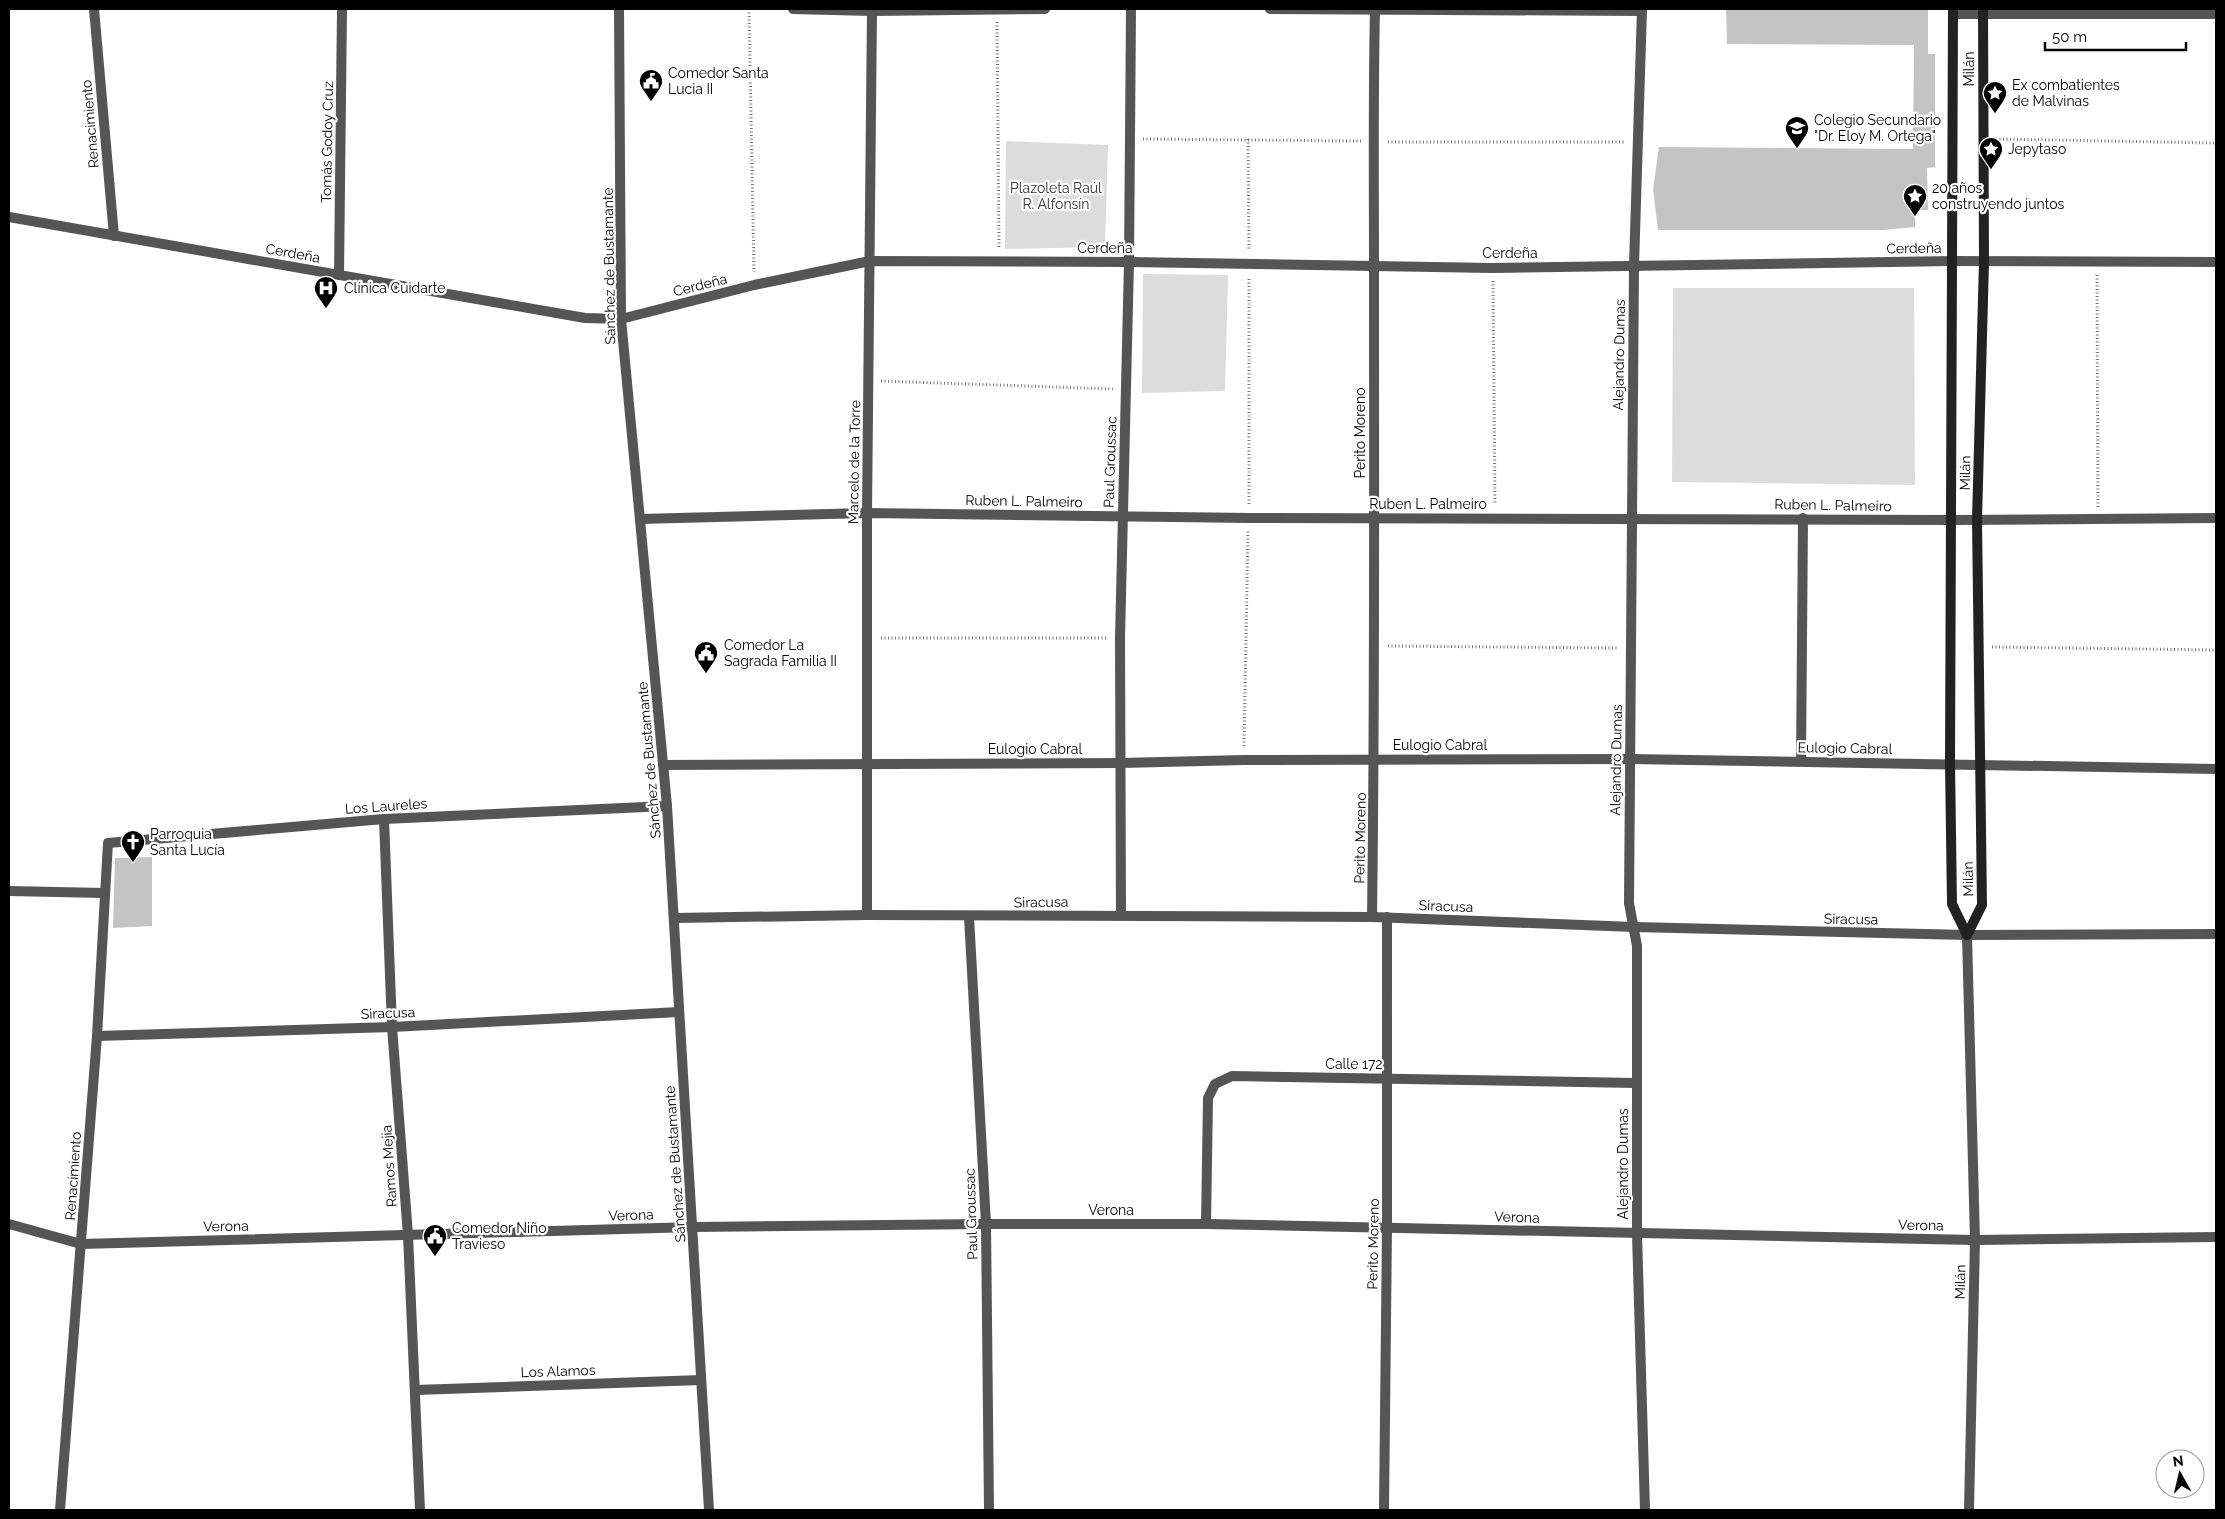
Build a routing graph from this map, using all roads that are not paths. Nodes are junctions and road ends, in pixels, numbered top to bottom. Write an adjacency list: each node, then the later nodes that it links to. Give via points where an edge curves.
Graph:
1 (94, 9): 16 (street, Renacimiento)
2 (342, 9): 24 (street, Tomás Godoy Cruz)
3 (619, 9): 25 (street, Sánchez de Bustamante)
4 (793, 9): 10 (street)
5 (997, 9): 6 (street); 10 (street)
6 (1045, 9)
7 (1131, 9): 19 (street, Paul Groussac)
8 (1270, 9): 9 (street)
9 (1375, 9): 11 (street); 22 (street, Perito Moreno)
10 (872, 10): 17 (street, Marcelo de la Torre)
11 (1642, 10): 23 (street, Alejandro Dumas)
12 (1953, 11): 13 (street); 18 (main road, Milán)
13 (1983, 11): 14 (street); 20 (main road, Milán)
14 (2216, 14)
15 (9, 217): 16 (street, Cerdeña)
16 (114, 236): 24 (street, Cerdeña)
17 (870, 261): 19 (street, Cerdeña); 25 (street, Cerdeña, via 754,285); 26 (street, Marcelo de la Torre)
18 (1953, 261): 20 (street, Cerdeña); 23 (street, Cerdeña); 33 (main road, Milán)
19 (1129, 262): 22 (street, Cerdeña); 27 (street, Paul Groussac)
20 (1984, 262): 21 (street, Cerdeña); 34 (main road, Milán)
21 (2216, 262)
22 (1374, 266): 23 (street, Cerdeña); 32 (street, Perito Moreno)
23 (1634, 266): 28 (street, Alejandro Dumas)
24 (340, 275): 25 (street, Cerdeña, via 586,318)
25 (621, 319): 31 (street, Sánchez de Bustamante)
26 (867, 513): 27 (street, Ruben L. Palmeiro); 31 (street, Ruben L. Palmeiro); 38 (street, Marcelo de la Torre)
27 (1122, 516): 32 (street, Ruben L. Palmeiro); 39 (street, Paul Groussac)
28 (1631, 518): 29 (street, Ruben L. Palmeiro); 32 (street, Ruben L. Palmeiro); 36 (street, Alejandro Dumas)
29 (1803, 518): 33 (street, Ruben L. Palmeiro); 37 (street)
30 (2216, 518): 34 (street, Ruben L. Palmeiro)
31 (640, 519): 42 (street, Sánchez de Bustamante)
32 (1373, 519): 35 (street, Perito Moreno)
33 (1952, 520): 34 (street, Ruben L. Palmeiro); 40 (main road, Milán)
34 (1977, 520): 41 (main road, Milán)
35 (1374, 759): 36 (street, Eulogio Cabral); 39 (street, Eulogio Cabral); 52 (street, Perito Moreno)
36 (1630, 759): 37 (street, Eulogio Cabral); 55 (street, Alejandro Dumas, via 1629,903)
37 (1801, 760): 40 (street, Eulogio Cabral)
38 (867, 763): 39 (street, Eulogio Cabral); 42 (street, Eulogio Cabral); 49 (street, Marcelo de la Torre)
39 (1121, 763): 50 (street, Paul Groussac)
40 (1950, 763): 41 (street, Eulogio Cabral); 57 (main road, Milán, via 1952,904)
41 (1979, 764): 43 (street, Eulogio Cabral); 57 (main road, Milán, via 1982,905)
42 (663, 765): 44 (street, Sánchez de Bustamante)
43 (2216, 768)
44 (667, 806): 45 (street, Los Laureles); 54 (street, Sánchez de Bustamante)
45 (384, 819): 46 (street, Los Laureles); 59 (street, Ramos Mejía)
46 (108, 843): 48 (street, Renacimiento)
47 (9, 891): 48 (street)
48 (104, 893): 60 (street, Renacimiento)
49 (866, 915): 51 (street, Siracusa); 54 (street, Siracusa)
50 (1121, 915): 51 (street, Siracusa); 52 (street, Siracusa)
51 (969, 917): 64 (street, Paul Groussac)
52 (1372, 917): 53 (street, Siracusa)
53 (1387, 917): 55 (street, Siracusa); 61 (street, Perito Moreno)
54 (675, 918): 58 (street, Sánchez de Bustamante)
55 (1634, 927): 57 (street, Siracusa); 62 (street, Alejandro Dumas, via 1637,946)
56 (2216, 934): 57 (street, Siracusa)
57 (1967, 935): 71 (street, Milán)
58 (679, 1012): 59 (street, Siracusa); 66 (street, Sánchez de Bustamante)
59 (392, 1027): 60 (street, Siracusa); 69 (street, Ramos Mejía)
60 (97, 1036): 72 (street, Renacimiento)
61 (1387, 1078): 62 (street, Calle 172); 65 (street, Calle 172, via 1232,1076 1215,1084 1208,1098); 67 (street, Perito Moreno)
62 (1637, 1083): 68 (street, Alejandro Dumas)
63 (9, 1224): 72 (street, Verona)
64 (986, 1224): 65 (street, Verona); 66 (street, Verona); 78 (street, Paul Groussac)
65 (1206, 1224): 67 (street, Verona)
66 (694, 1227): 69 (street, Verona); 73 (street, Sánchez de Bustamante)
67 (1387, 1227): 68 (street, Verona); 79 (street, Perito Moreno)
68 (1637, 1234): 71 (street, Verona); 80 (street, Alejandro Dumas)
69 (408, 1235): 72 (street, Verona); 74 (street, Ramos Mejía)
70 (2216, 1237): 71 (street, Verona)
71 (1975, 1240): 81 (street, Milán)
72 (81, 1244): 75 (street, Renacimiento)
73 (701, 1380): 74 (street, Los Alamos); 77 (street, Sánchez de Bustamante)
74 (416, 1390): 76 (street, Ramos Mejía)
75 (60, 1510)
76 (420, 1510)
77 (709, 1510)
78 (990, 1510)
79 (1384, 1510)
80 (1645, 1510)
81 (1970, 1510)

